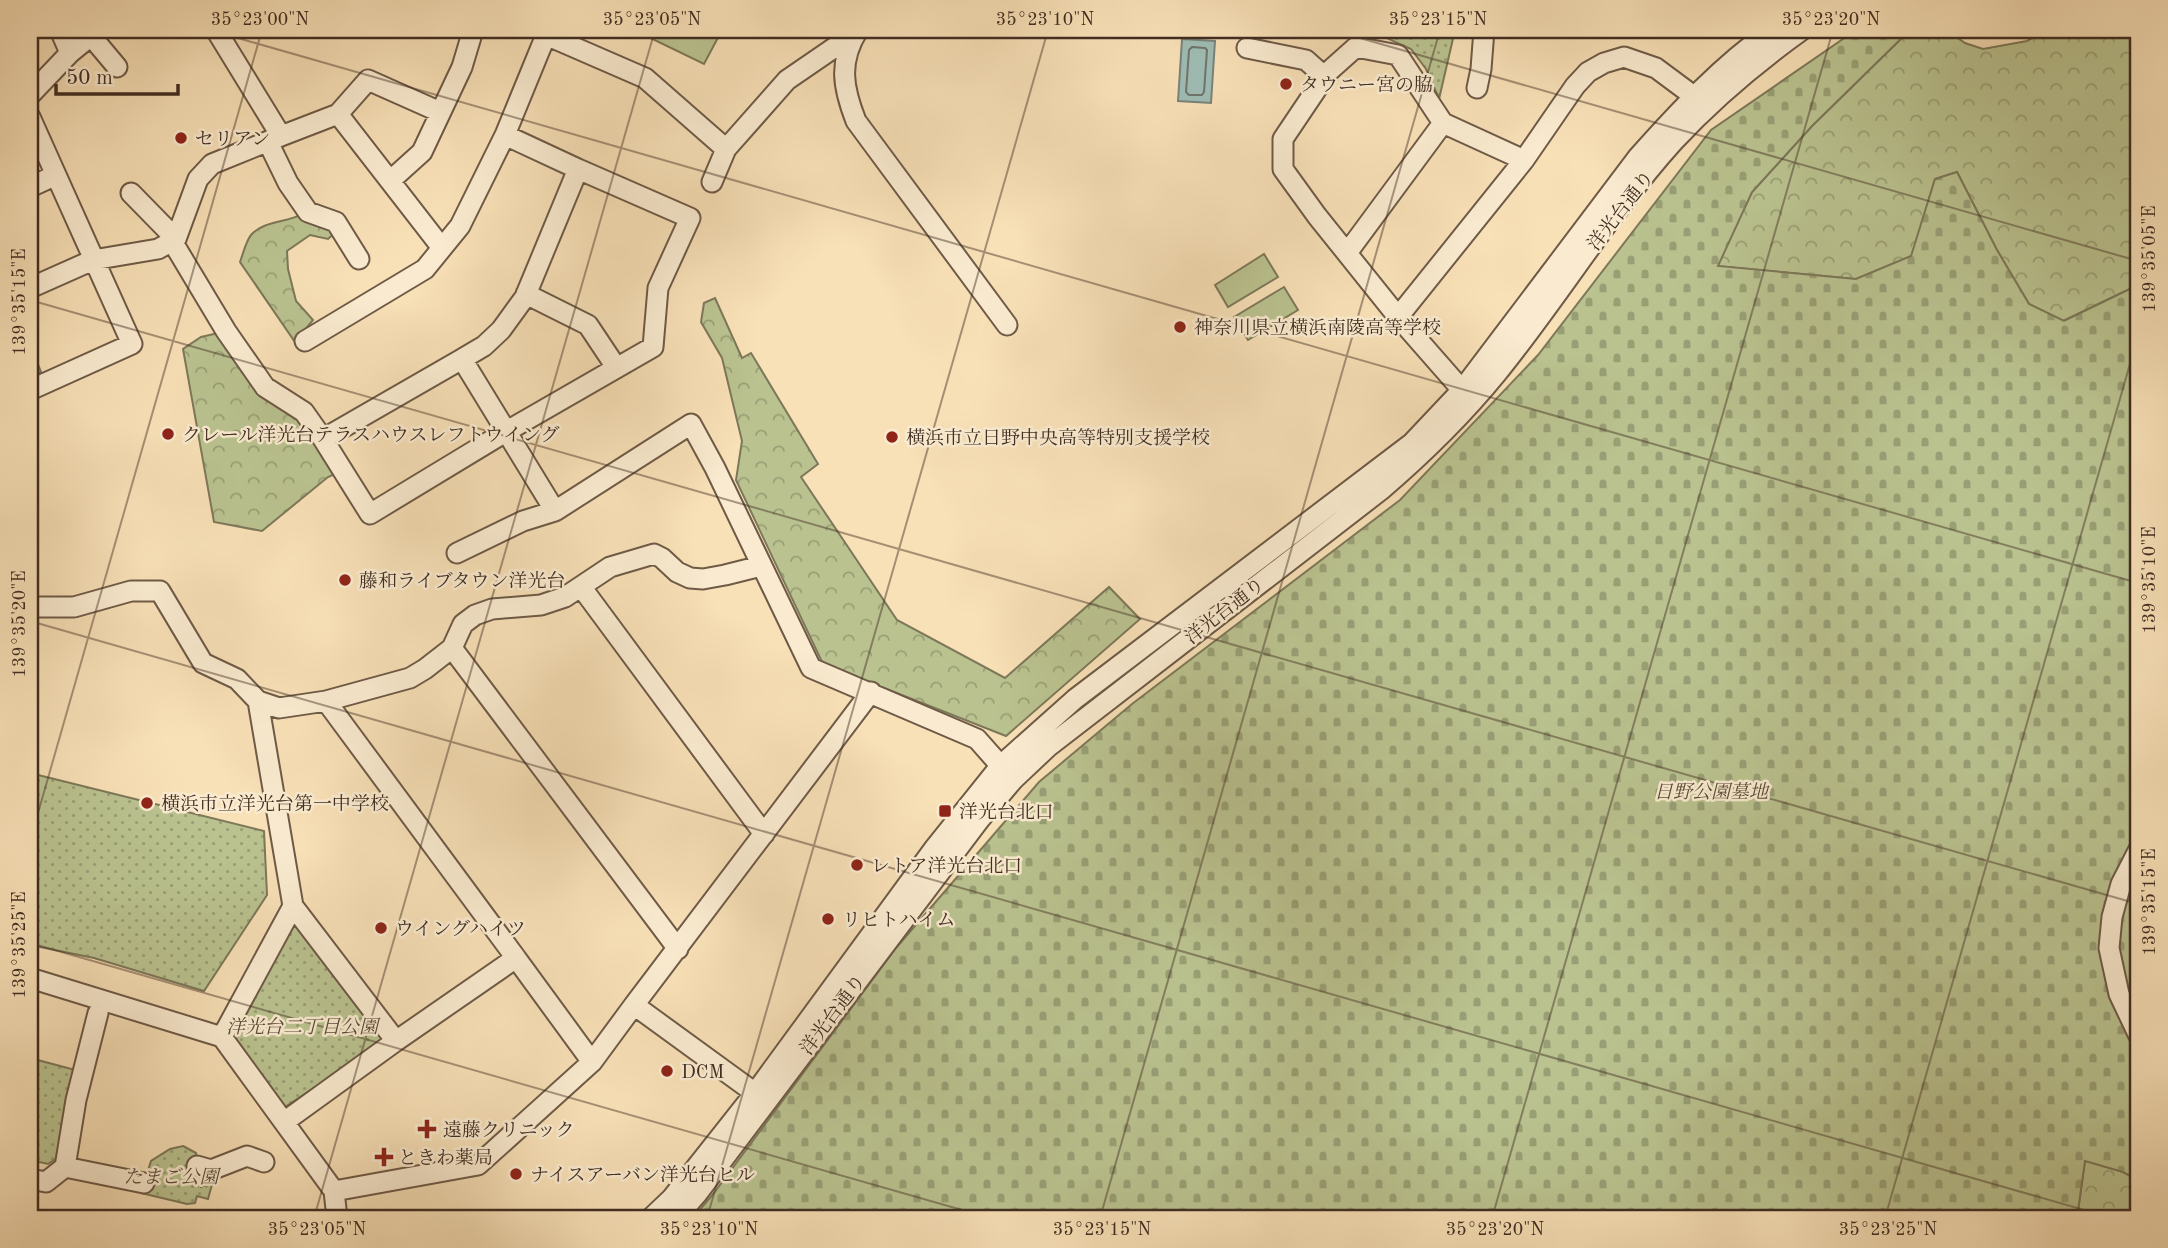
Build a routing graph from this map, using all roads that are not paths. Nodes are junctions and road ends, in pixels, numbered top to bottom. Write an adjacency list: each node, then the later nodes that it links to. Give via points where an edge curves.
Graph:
1 (60, 30): 11 (street)
2 (216, 30): 22 (street)
3 (471, 30): 17 (street, via 462,68)
4 (1483, 30): 14 (street)
5 (1772, 30): 16 (street, 洋光台通り)
6 (1802, 30): 56 (street, 洋光台通り, via 1748,70 1674,142 1497,373 1428,450 1048,747)
7 (858, 31): 23 (street, via 787,80); 39 (street, via 846,55 844,75 856,121)
8 (547, 32): 21 (street); 23 (street, via 645,78)
9 (95, 33): 11 (street); 12 (street)
10 (1247, 48): 13 (street, via 1306,60)
11 (70, 53): 15 (street)
12 (117, 67)
13 (1325, 77): 20 (street, via 1356,47 1398,55); 33 (street, via 1283,139 1283,169)
14 (1477, 89)
15 (30, 94)
16 (1695, 97): 24 (street, via 1640,61 1624,57 1604,63 1575,86); 44 (street, 洋光台通り, via 1638,158)
17 (440, 112): 18 (street, via 368,79); 27 (street, via 422,152)
18 (338, 114): 22 (street); 27 (street)
19 (30, 117): 26 (street)
20 (1443, 123): 24 (street); 33 (street)
21 (505, 135): 25 (street); 32 (street, via 460,226)
22 (275, 139): 31 (street, via 212,163 198,179); 35 (street, via 288,183 307,212 336,222)
23 (726, 149): 28 (street)
24 (1524, 160): 38 (street)
25 (578, 169): 37 (street); 42 (street, via 690,218 658,288 653,347)
26 (56, 176): 29 (street); 34 (street)
27 (391, 180): 32 (street)
28 (712, 182)
29 (30, 187)
30 (131, 192): 31 (street)
31 (174, 240): 34 (street, via 158,249); 46 (street, via 226,331 265,387 304,412)
32 (442, 248): 40 (street, via 425,269)
33 (1347, 253): 38 (street)
34 (93, 260): 36 (street); 43 (street, via 132,344)
35 (359, 260)
36 (30, 288)
37 (526, 294): 41 (street, via 501,330); 42 (street, via 588,325)
38 (1398, 317): 44 (street)
39 (1007, 325)
40 (305, 341)
41 (462, 359): 45 (street); 46 (street)
42 (616, 368): 45 (street)
43 (30, 390)
44 (1462, 390): 56 (street, 洋光台通り, via 1412,443 1075,699)
45 (507, 431): 46 (street, via 370,514); 47 (street)
46 (323, 439)
47 (555, 511): 48 (street); 49 (street, via 691,424)
48 (457, 553)
49 (761, 566): 50 (street, via 690,578 654,554 610,566); 53 (street, via 811,668)
50 (582, 588): 52 (street, via 541,605 475,615 463,624); 57 (street)
51 (30, 607): 54 (street, via 74,607 131,592 160,591 203,663 237,679)
52 (452, 648): 55 (street, via 410,678); 60 (street)
53 (871, 692): 56 (street, via 977,739); 57 (street)
54 (258, 701): 55 (street, via 279,708); 59 (street)
55 (326, 701): 61 (street)
56 (1007, 773): 69 (street, 洋光台通り, via 933,850); 79 (street, 洋光台通り, via 980,819)
57 (764, 834): 60 (street)
58 (2138, 850): 65 (street, via 2121,884 2109,948 2119,994)
59 (293, 906): 66 (street); 67 (street)
60 (678, 949): 63 (street)
61 (516, 958): 67 (street); 68 (street)
62 (30, 978): 66 (street)
63 (634, 1005): 68 (street); 69 (street)
64 (98, 1013): 72 (street)
65 (2138, 1034)
66 (222, 1037): 70 (street)
67 (396, 1041): 70 (street)
68 (592, 1062): 76 (street, via 478,1165)
69 (755, 1093): 78 (street, 洋光台通り)
70 (284, 1122): 76 (street)
71 (264, 1162): 73 (street, via 247,1156)
72 (65, 1167): 74 (street, via 46,1182); 75 (street)
73 (207, 1172)
74 (30, 1178)
75 (144, 1183)
76 (334, 1191): 77 (street)
77 (337, 1218)
78 (651, 1218)
79 (676, 1218)

